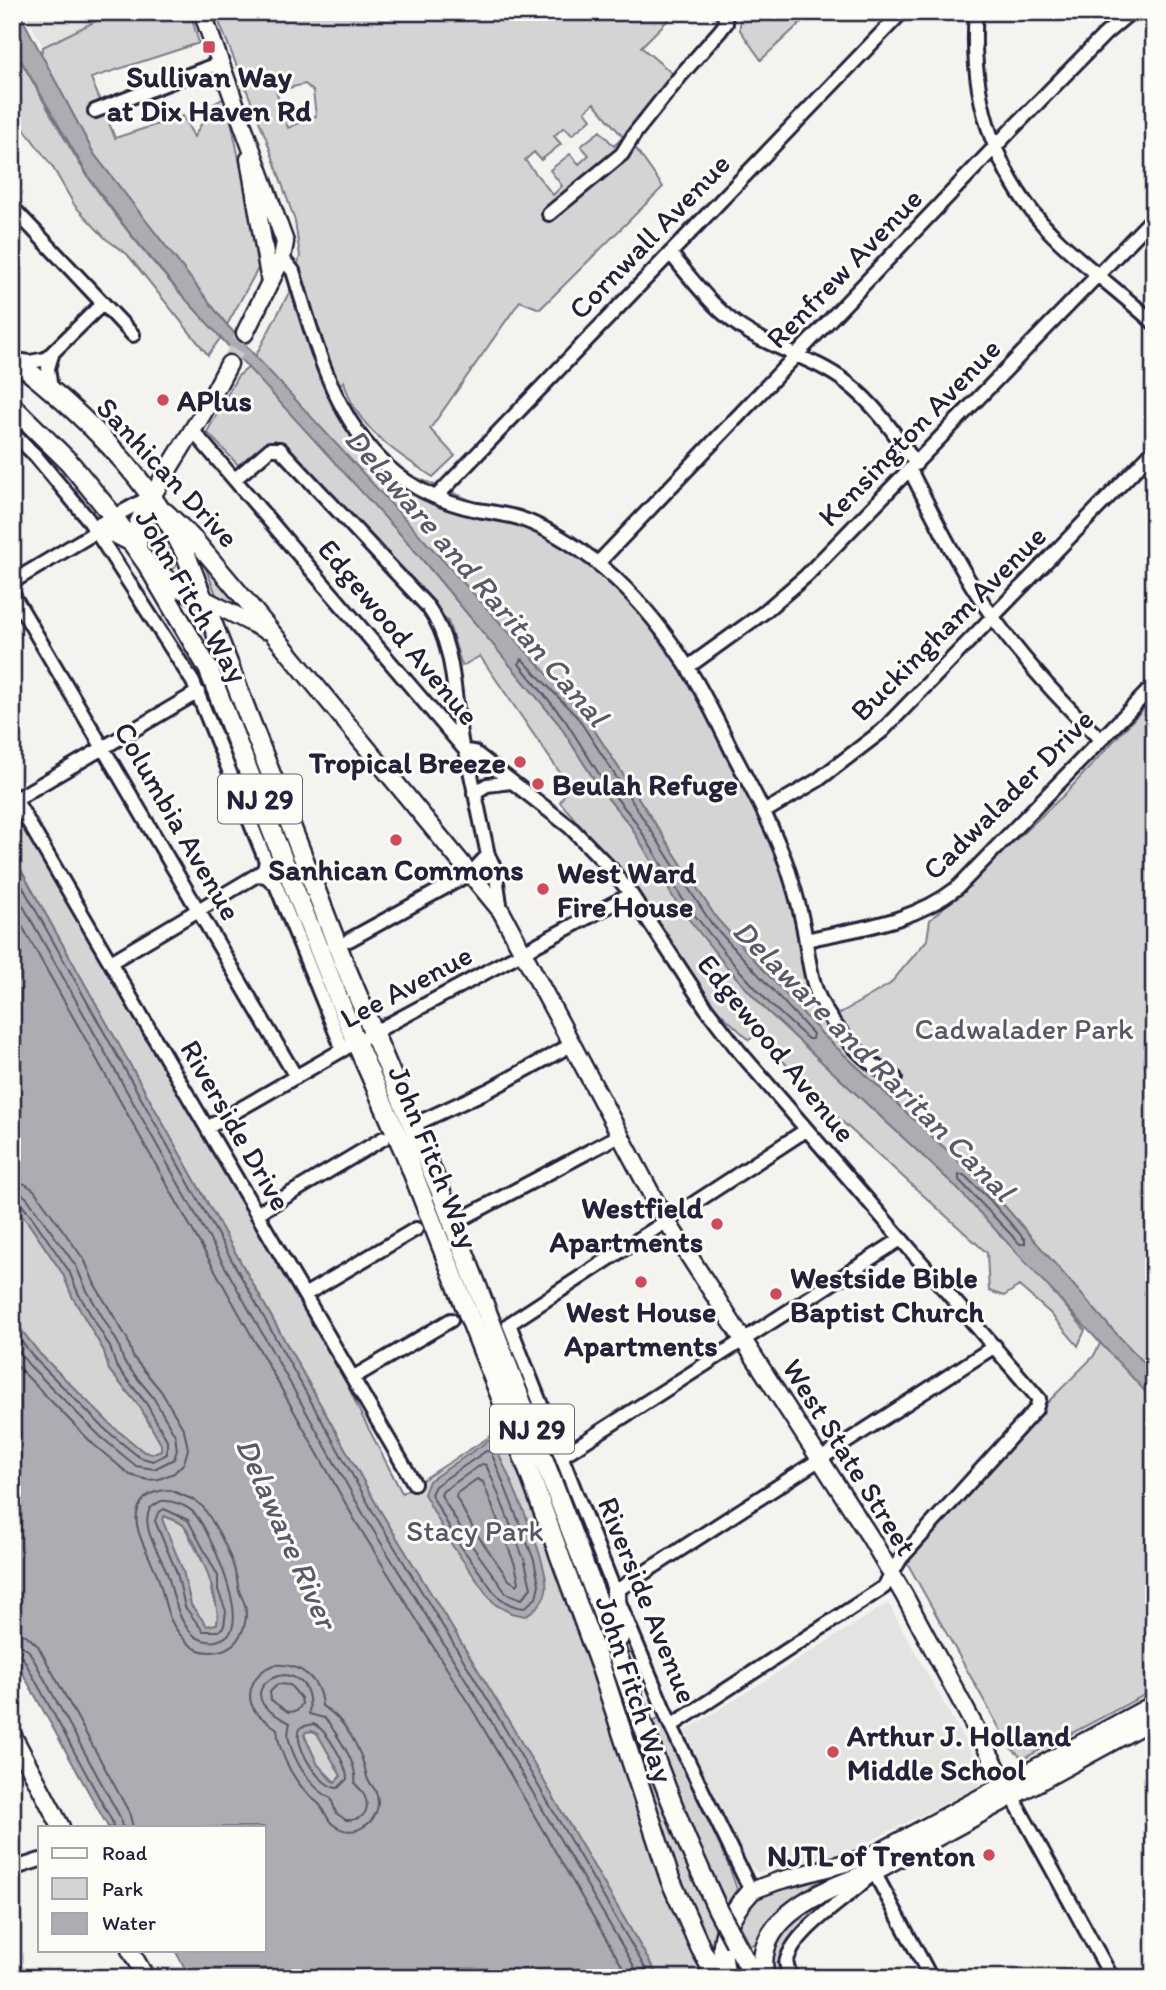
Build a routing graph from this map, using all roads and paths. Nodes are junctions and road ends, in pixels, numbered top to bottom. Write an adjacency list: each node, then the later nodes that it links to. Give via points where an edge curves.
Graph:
1 (202, 12): 6 (main road)
2 (723, 12): 12 (street, via 726,23 622,154)
3 (902, 12): 14 (street, Cornwall Avenue)
4 (976, 12): 9 (street, via 979,94)
5 (1131, 12): 9 (street, Renfrew Avenue)
6 (220, 63): 7 (street); 8 (main road)
7 (95, 111)
8 (246, 139): 10 (main road); 15 (main road, via 285,242)
9 (994, 148): 16 (street, via 1044,226); 22 (street, Renfrew Avenue)
10 (255, 197): 15 (main road); 17 (main road)
11 (12, 207): 18 (street)
12 (549, 214)
13 (1154, 217): 16 (street, Kensington Avenue)
14 (670, 253): 22 (street, via 740,326); 33 (street, Cornwall Avenue)
15 (282, 258): 17 (main road); 33 (street, via 293,271 328,382 348,419 385,464)
16 (1098, 275): 19 (street); 31 (street, Kensington Avenue)
17 (270, 283): 20 (main road)
18 (103, 303): 21 (street); 23 (street)
19 (1154, 323)
20 (245, 333)
21 (133, 335)
22 (798, 354): 31 (street, via 857,390 887,422); 39 (street, Renfrew Avenue)
23 (51, 355): 24 (street, via 30,362); 26 (street)
24 (13, 359): 26 (highway, Sanhican Drive / NJ 29)
25 (229, 364): 28 (main road)
26 (51, 389): 34 (highway, Sanhican Drive / NJ 29)
27 (12, 406): 35 (highway, John Fitch Way / NJ 29, via 69,462)
28 (192, 431): 32 (street, Edgewood Avenue); 34 (main road)
29 (12, 433): 36 (street, via 51,473)
30 (1154, 450): 44 (street, Buckingham Avenue)
31 (913, 467): 44 (street, via 960,565); 46 (street, Kensington Avenue, via 806,576)
32 (235, 479): 51 (street, Edgewood Avenue); 51 (street, West State Street, via 271,449 281,449 428,607 439,624 450,662)
33 (436, 497): 39 (street, via 517,518 562,538)
34 (156, 501): 35 (street); 37 (highway, via 139,523); 38 (highway, John Fitch Way / NJ 29); 45 (main road, Sanhican Drive)
35 (114, 517): 36 (street, via 98,525); 37 (highway, John Fitch Way / NJ 29)
36 (96, 531): 37 (highway, via 114,533); 41 (street); 48 (street)
37 (139, 552): 40 (highway); 68 (highway, John Fitch Way / NJ 29, via 212,677)
38 (186, 555): 40 (highway, via 182,568); 43 (highway, John Fitch Way / NJ 29)
39 (598, 563): 46 (street, via 651,617)
40 (166, 579): 43 (highway)
41 (12, 582)
42 (12, 593): 50 (street, Columbia Avenue)
43 (202, 598): 45 (main road, Sanhican Drive); 66 (highway, John Fitch Way / NJ 29)
44 (993, 617): 49 (street, via 1056,695); 55 (street, Buckingham Avenue, via 882,731 818,780)
45 (273, 634): 57 (main road, Sanhican Drive)
46 (688, 667): 55 (street)
47 (1154, 685): 49 (street, Cadwalader Drive)
48 (198, 692): 50 (street); 58 (street, via 266,861)
49 (1100, 739): 63 (street, Cadwalader Drive, via 946,897 897,920)
50 (104, 748): 54 (street); 60 (street, Columbia Avenue)
51 (464, 749): 52 (street, Edgewood Avenue); 53 (street, West State Street)
52 (511, 782): 53 (street, via 487,785); 59 (street, Edgewood Avenue, via 582,838)
53 (474, 793): 56 (street, West State Street)
54 (14, 797): 65 (street, Riverside Drive)
55 (764, 812): 63 (street, via 789,874)
56 (488, 855): 57 (street); 61 (street, West State Street, via 495,869)
57 (471, 873): 61 (main road, Sanhican Drive); 62 (street)
58 (257, 875): 60 (street); 68 (street, via 276,885)
59 (631, 894): 64 (street, Lee Avenue); 73 (street, Edgewood Avenue, via 706,1008)
60 (200, 911): 65 (street); 69 (street, Columbia Avenue)
61 (501, 911): 64 (main road, West State Street)
62 (349, 940)
63 (806, 940): 70 (street, via 814,983 832,1021 873,1065)
64 (522, 953): 66 (street, Lee Avenue); 67 (main road, West State Street)
65 (111, 962): 72 (street, Riverside Drive)
66 (374, 1033): 68 (street, Lee Avenue); 91 (highway, John Fitch Way / NJ 29, via 440,1190)
67 (571, 1045): 71 (street); 74 (main road, West State Street)
68 (350, 1046): 69 (street, Lee Avenue); 103 (highway, John Fitch Way / NJ 29, via 405,1153 601,1668 670,1879)
69 (296, 1077): 72 (street, Lee Avenue)
70 (895, 1078)
71 (422, 1121)
72 (208, 1128): 76 (street, Riverside Drive)
73 (806, 1130): 78 (street); 80 (street, Edgewood Avenue)
74 (620, 1135): 77 (street); 78 (main road, West State Street)
75 (384, 1138): 76 (street)
76 (258, 1213): 81 (street, Riverside Drive)
77 (465, 1217)
78 (667, 1221): 83 (main road, West State Street); 86 (street, Riverside Avenue, via 509,1324)
79 (416, 1229): 81 (street)
80 (901, 1239): 83 (street); 84 (street, Edgewood Avenue)
81 (306, 1294): 85 (street, Riverside Drive)
82 (451, 1320): 85 (street)
83 (744, 1340): 86 (street); 87 (main road, West State Street)
84 (995, 1346): 87 (street); 89 (street, Edgewood Avenue, via 1037,1395 1036,1409 901,1558)
85 (354, 1377): 88 (street, Riverside Drive)
86 (562, 1456): 90 (street, Riverside Avenue)
87 (820, 1459): 89 (main road, West State Street); 90 (street)
88 (414, 1483)
89 (892, 1574): 93 (street, via 884,1587 845,1614); 95 (main road, West State Street)
90 (616, 1591): 91 (highway, via 617,1629); 93 (street, Riverside Avenue)
91 (635, 1703): 105 (highway, John Fitch Way / NJ 29, bridge, via 716,1908)
92 (1152, 1712): 95 (main road)
93 (671, 1726): 100 (street, Riverside Avenue)
94 (12, 1734): 96 (main road)
95 (1009, 1790): 99 (main road); 100 (main road, via 872,1856); 109 (street, West State Street)
96 (60, 1826)
97 (38, 1861): 98 (street)
98 (12, 1869)
99 (874, 1872): 106 (highway, via 821,1893 784,1917 767,1944); 107 (street, via 793,1945 786,1960); 108 (street)
100 (751, 1891): 104 (highway, via 732,1915 723,1937)
101 (131, 1952): 102 (main road)
102 (146, 1978)
103 (717, 1978)
104 (727, 1978)
105 (755, 1978)
106 (765, 1978)
107 (791, 1978)
108 (931, 1978)
109 (1112, 1978)

